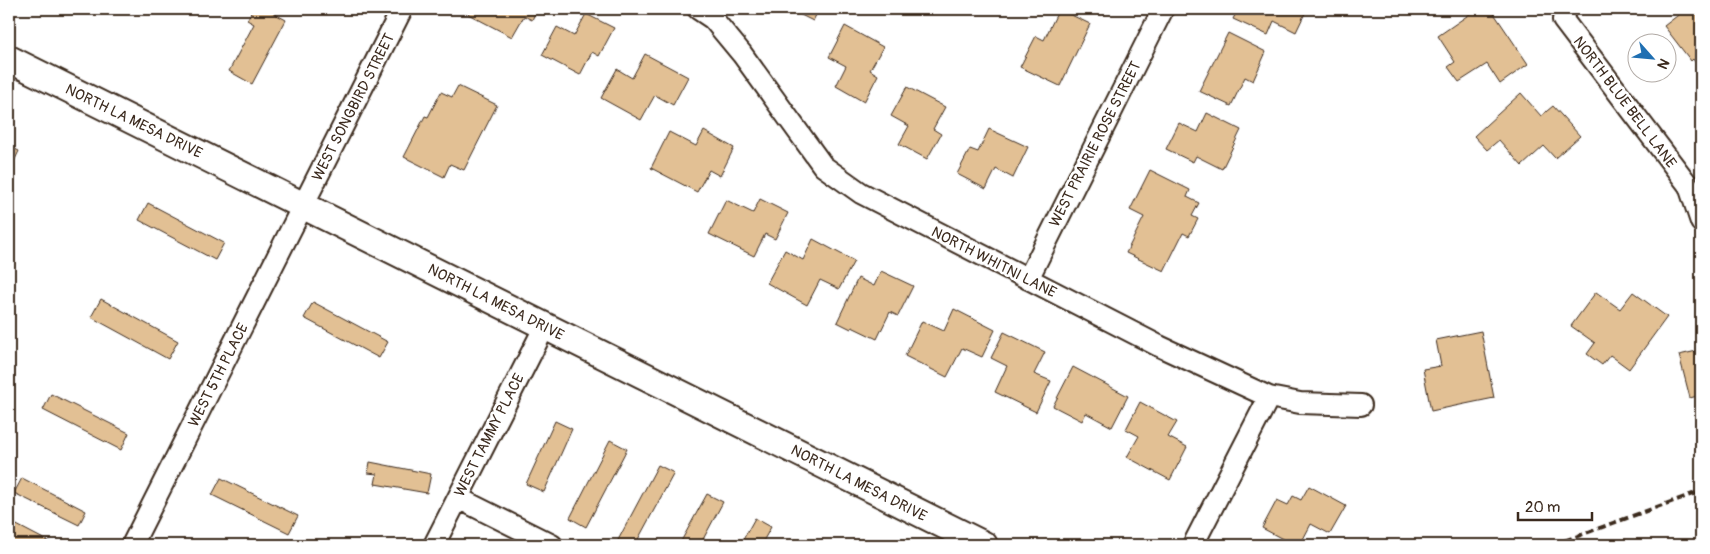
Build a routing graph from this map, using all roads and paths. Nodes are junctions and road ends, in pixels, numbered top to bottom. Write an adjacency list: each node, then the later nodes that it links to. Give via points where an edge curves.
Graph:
1 (402, 9): 6 (street, WEST SONGBIRD STREET)
2 (698, 9): 8 (street, NORTH WHITNI LANE, via 714,19 742,54 823,166 861,193)
3 (1163, 9): 8 (street, WEST PRAIRIE ROSE STREET)
4 (1565, 9): 7 (street, NORTH BLUE BELL LANE, via 1563,20 1688,186)
5 (9, 59): 6 (street, NORTH LA MESA DRIVE)
6 (304, 205): 9 (street, NORTH LA MESA DRIVE); 13 (street, WEST 5TH PLACE)
7 (1701, 222)
8 (1028, 279): 10 (street, NORTH WHITNI LANE, via 1159,346)
9 (544, 326): 12 (street, WEST TAMMY PLACE); 16 (street, NORTH LA MESA DRIVE)
10 (1269, 397): 11 (street, NORTH WHITNI LANE, via 1300,403); 17 (street)
11 (1361, 405)
12 (458, 498): 14 (street, WEST TAMMY PLACE); 15 (street)
13 (132, 545)
14 (434, 545)
15 (552, 545)
16 (984, 545)
17 (1193, 545)

